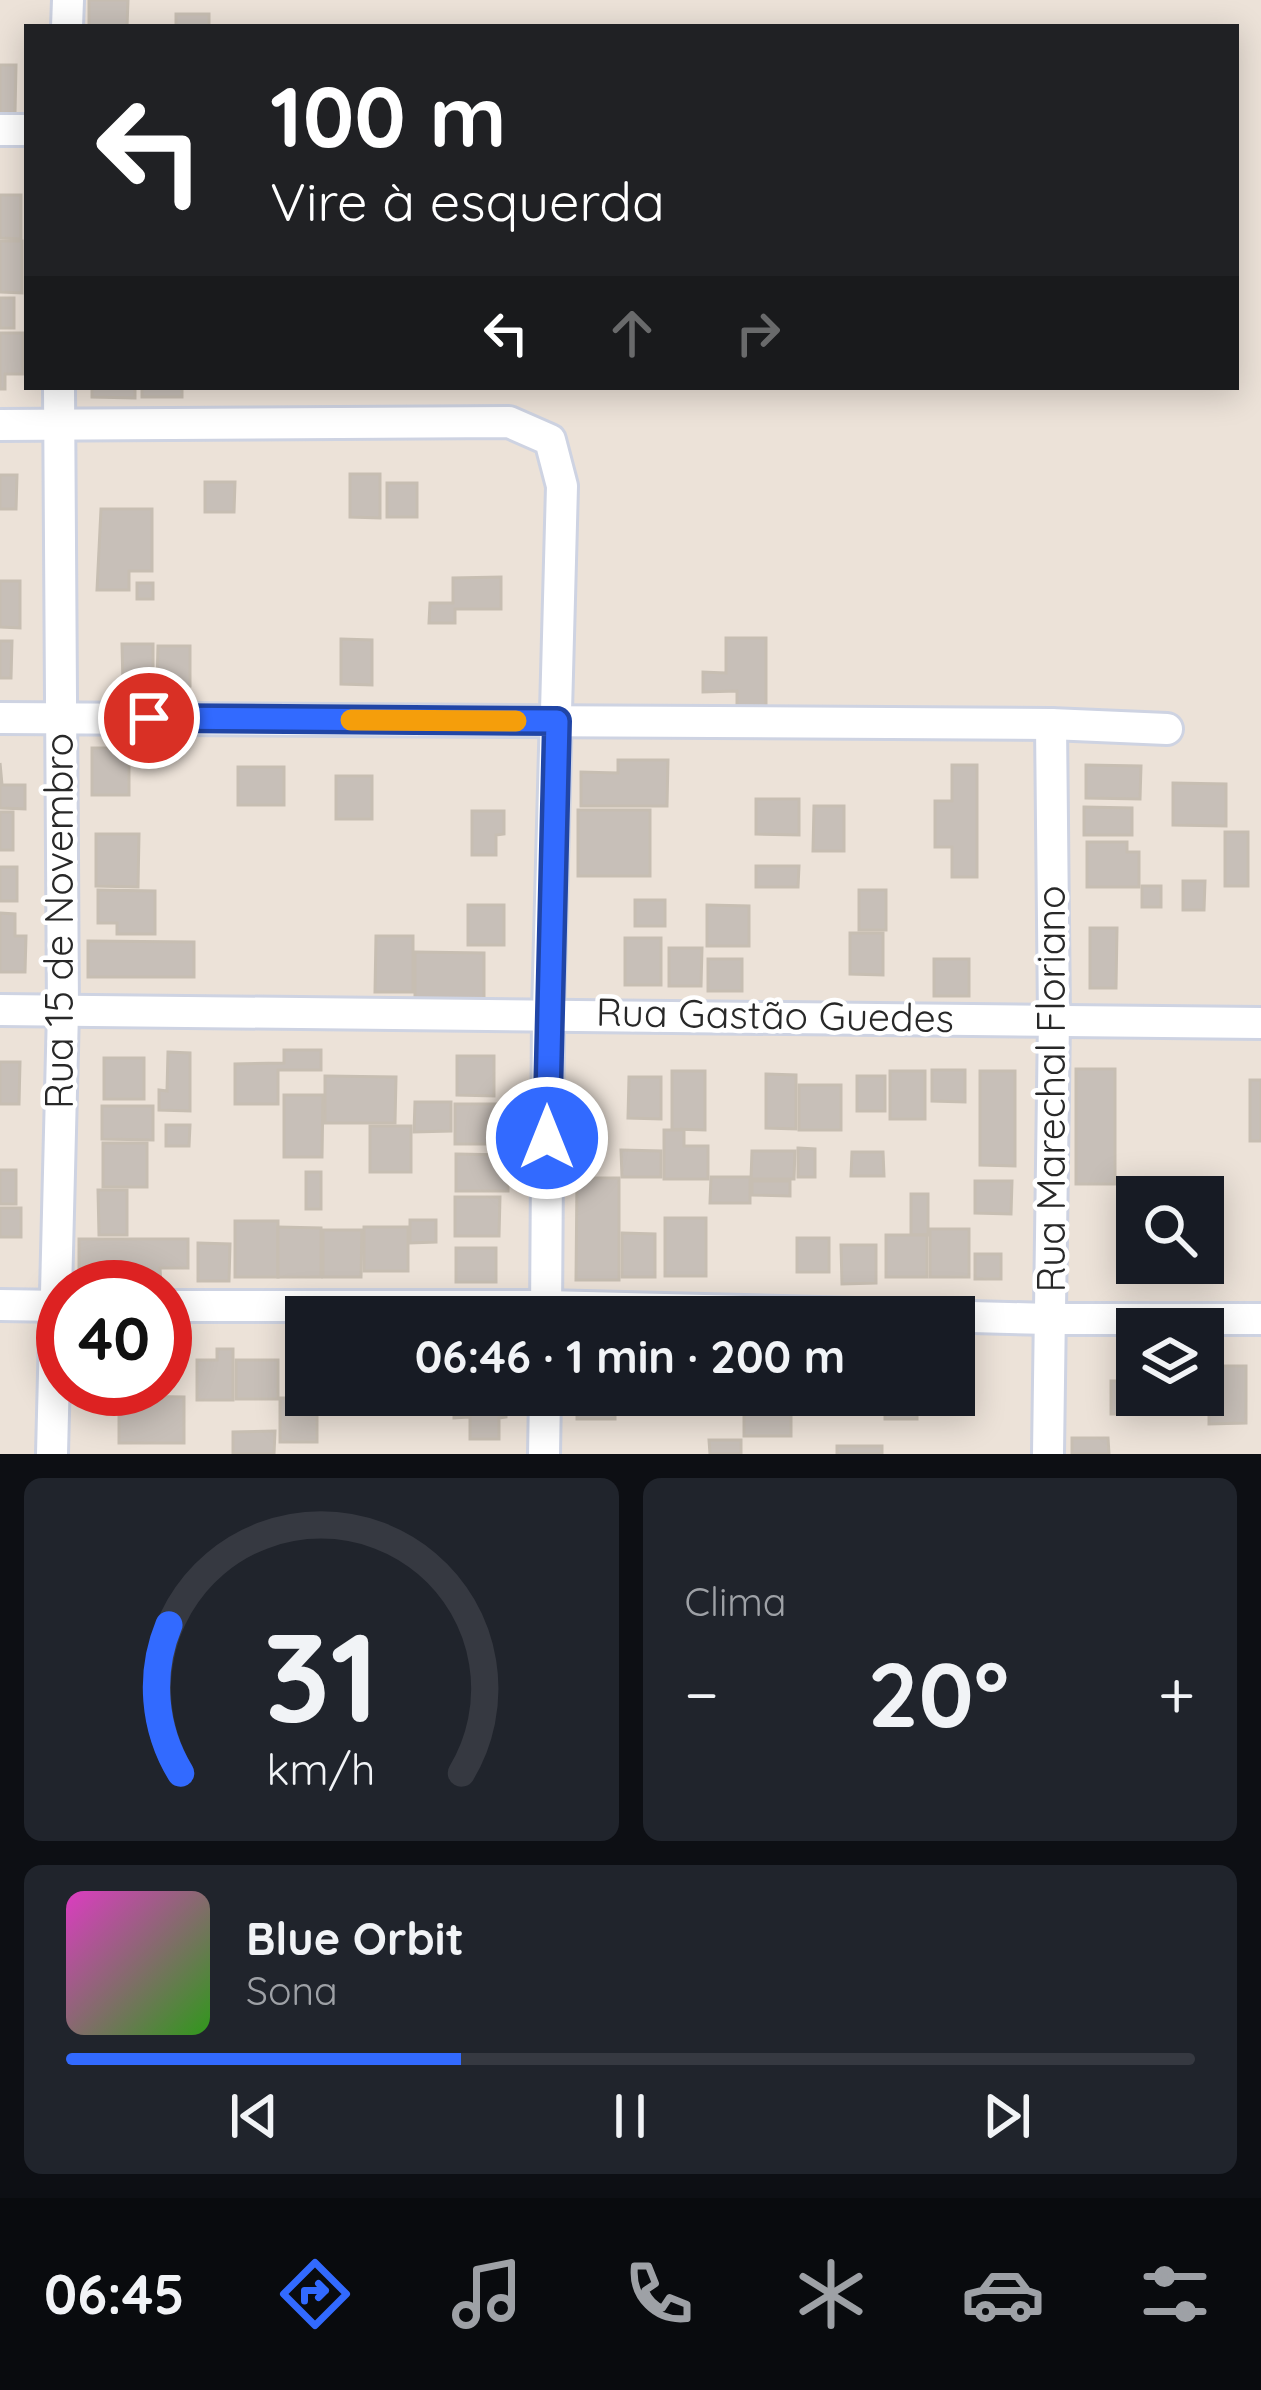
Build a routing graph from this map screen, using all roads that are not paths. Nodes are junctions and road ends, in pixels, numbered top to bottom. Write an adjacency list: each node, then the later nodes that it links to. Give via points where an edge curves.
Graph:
1 (58, 390): 3 (street, Rua 15 de Novembro)
2 (0, 425): 3 (street)
3 (58, 425): 5 (street, Rua 15 de Novembro); 6 (street, via 509,422 550,440 562,486)
4 (0, 718): 5 (street)
5 (58, 718): 6 (street); 10 (street, Rua 15 de Novembro)
6 (557, 721): 7 (street); 11 (street)
7 (1051, 724): 8 (street); 12 (street, Rua Marechal Floriano)
8 (1167, 729)
9 (0, 1010): 10 (street, Rua Gastão Guedes)
10 (63, 1011): 11 (street, Rua Gastão Guedes); 14 (street, Rua 15 de Novembro)
11 (548, 1013): 12 (street, Rua Gastão Guedes); 15 (street)
12 (1054, 1018): 13 (street, Rua Gastão Guedes); 21 (street, Rua Marechal Floriano)
13 (1261, 1023)
14 (60, 1260)
15 (546, 1296)
16 (0, 1305): 17 (street)
17 (36, 1306)
18 (192, 1306): 19 (street)
19 (285, 1308)
20 (975, 1318): 21 (street)
21 (1050, 1319): 22 (street); 27 (street, Rua Marechal Floriano)
22 (1261, 1319)
23 (54, 1416): 25 (street, Rua 15 de Novembro)
24 (545, 1416): 26 (street)
25 (52, 1454)
26 (544, 1454)
27 (1048, 1454)

